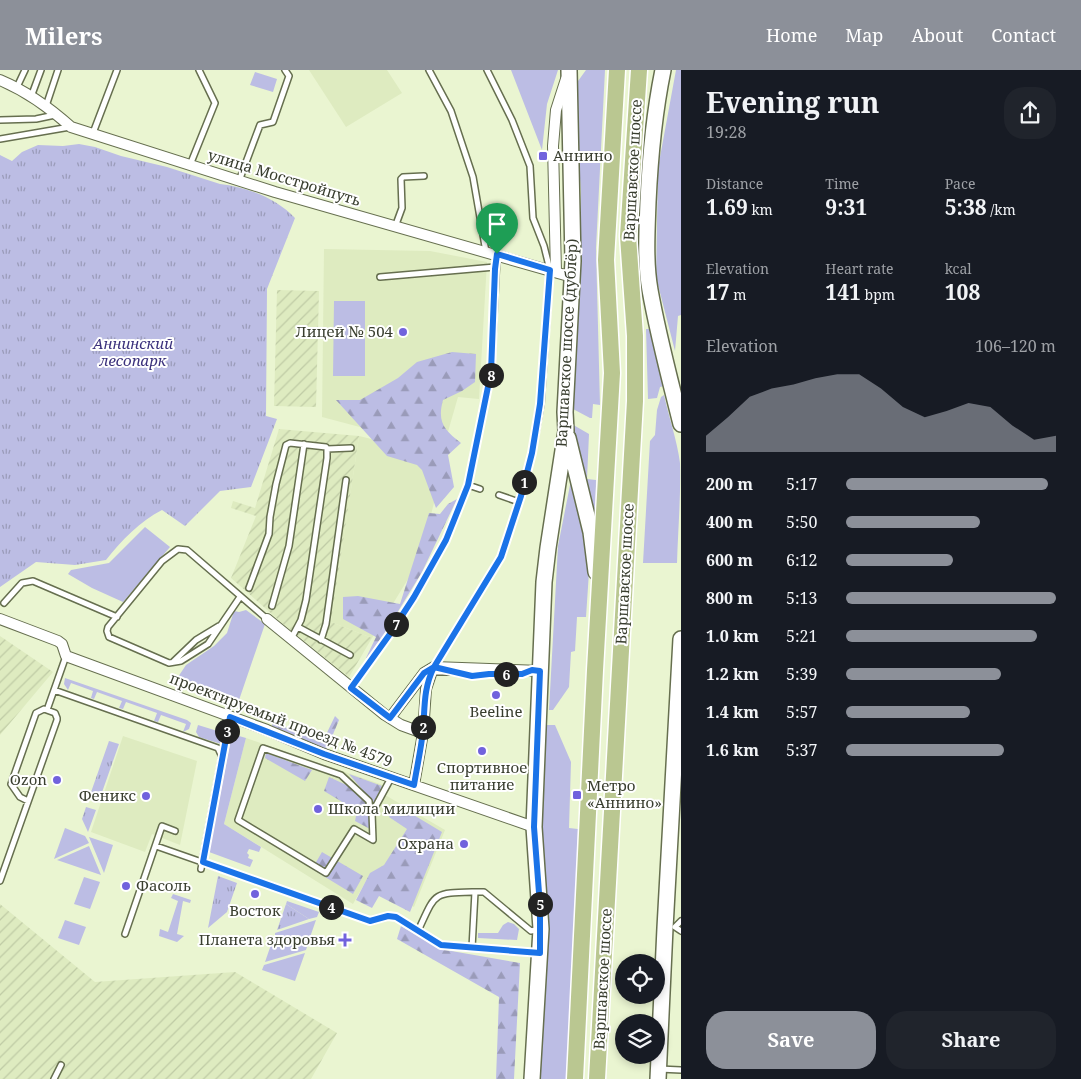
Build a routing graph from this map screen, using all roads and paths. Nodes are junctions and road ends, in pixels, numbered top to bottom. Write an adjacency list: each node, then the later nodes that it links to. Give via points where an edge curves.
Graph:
1 (24, 70): 14 (lane)
2 (41, 70): 15 (lane)
3 (58, 70): 16 (lane)
4 (117, 70): 20 (lane)
5 (199, 70): 22 (lane, via 215,103)
6 (285, 70): 24 (lane, via 289,76 273,122 260,125)
7 (429, 70): 26 (lane, via 437,78 451,111 473,177)
8 (487, 70): 29 (lane, via 530,166 533,218)
9 (617, 70): 47 (main road, Варшавское шоссе, via 606,260 612,373)
10 (639, 70): 93 (main road, Варшавское шоссе, via 628,236 635,336 635,401)
11 (663, 70): 32 (main road, via 650,165 647,221 650,289)
12 (572, 74): 29 (street, via 560,97 554,132); 31 (main road, Варшавское шоссе (дублёр))
13 (0, 80): 14 (street, улица Мосстройпуть)
14 (17, 87): 15 (street, улица Мосстройпуть)
15 (31, 97): 16 (street, улица Мосстройпуть)
16 (46, 107): 17 (street, улица Мосстройпуть)
17 (58, 115): 18 (lane); 19 (street, улица Мосстройпуть)
18 (0, 120)
19 (71, 127): 20 (street, улица Мосстройпуть); 21 (lane)
20 (93, 134): 22 (street, улица Мосстройпуть)
21 (0, 139)
22 (190, 165): 24 (street, улица Мосстройпуть)
23 (424, 176): 25 (lane, via 401,179 402,208)
24 (239, 181): 25 (street, улица Мосстройпуть)
25 (395, 227): 26 (street, улица Мосстройпуть)
26 (486, 252): 27 (street, улица Мосстройпуть)
27 (497, 254): 28 (lane); 29 (street, улица Мосстройпуть)
28 (495, 267): 30 (lane); 38 (lane, via 491,372)
29 (553, 271): 31 (street, улица Мосстройпуть); 41 (lane, via 540,404 532,453)
30 (380, 277)
31 (572, 277): 33 (main road, Варшавское шоссе (дублёр))
32 (681, 424)
33 (566, 431): 47 (main road, via 591,532); 58 (main road, Варшавское шоссе (дублёр), via 548,548)
34 (304, 444): 36 (lane, via 322,445); 42 (lane, via 286,445 276,484 269,534); 45 (lane, via 289,546)
35 (351, 448): 36 (lane)
36 (327, 449): 51 (lane, via 306,600)
37 (346, 480): 54 (lane)
38 (468, 485): 39 (lane); 60 (lane, via 446,540 414,597)
39 (480, 489)
40 (499, 495): 41 (lane)
41 (518, 502): 59 (lane, via 501,557)
42 (249, 588)
43 (240, 597): 46 (lane, via 187,550 178,550 162,561); 49 (lane); 50 (lane)
44 (4, 603): 46 (lane, via 22,583 33,581)
45 (272, 606)
46 (117, 616): 57 (lane, via 108,627 109,637)
47 (599, 616): 92 (main road, Варшавское шоссе)
48 (0, 619): 56 (street, проектируемый проезд № 4579, via 58,641)
49 (267, 619): 53 (street)
50 (221, 626): 57 (lane, via 196,640); 57 (lane, via 208,644 186,659)
51 (298, 627): 53 (lane); 54 (lane)
52 (681, 639): 65 (main road)
53 (291, 640): 60 (street)
54 (321, 640): 55 (lane)
55 (350, 655)
56 (66, 656): 61 (lane); 63 (street, проектируемый проезд № 4579)
57 (172, 663)
58 (536, 670): 59 (street); 59 (lane, via 480,676); 72 (main road, Варшавское шоссе (дублёр))
59 (430, 671): 64 (street); 66 (street)
60 (351, 688): 64 (street)
61 (54, 690): 62 (lane); 67 (lane, via 215,746 221,751)
62 (47, 710): 70 (lane, via 55,713 57,718); 70 (lane, via 36,713 11,784 20,797)
63 (230, 717): 67 (lane); 68 (street, проектируемый проезд № 4579)
64 (390, 718): 66 (street)
65 (679, 728): 80 (main road)
66 (423, 733): 69 (street)
67 (222, 758): 75 (lane)
68 (390, 778): 69 (street, проектируемый проезд № 4579); 71 (lane)
69 (414, 785): 72 (street, проектируемый проезд № 4579)
70 (28, 801): 77 (lane)
71 (372, 813): 71 (lane, via 373,840 354,829 326,873 238,820 263,748 341,775 369,801)
72 (534, 827): 81 (main road, Варшавское шоссе (дублёр))
73 (175, 831): 74 (lane, via 162,826)
74 (156, 846): 75 (lane); 84 (lane)
75 (203, 862): 76 (lane); 82 (lane, via 370,921 396,917)
76 (201, 869)
77 (0, 881)
78 (475, 892): 81 (lane, via 484,892 531,931); 82 (lane, via 444,893 432,900); 85 (lane)
79 (681, 921): 80 (lane)
80 (670, 927): 83 (lane); 89 (main road)
81 (541, 929): 86 (main road, Варшавское шоссе (дублёр))
82 (418, 931): 85 (lane, via 441,945)
83 (681, 931)
84 (125, 934)
85 (472, 948): 86 (lane)
86 (540, 953): 91 (main road, Варшавское шоссе (дублёр))
87 (61, 1065): 90 (lane)
88 (681, 1070): 89 (lane)
89 (658, 1076)
90 (54, 1079)
91 (532, 1079)
92 (575, 1079)
93 (597, 1079)

